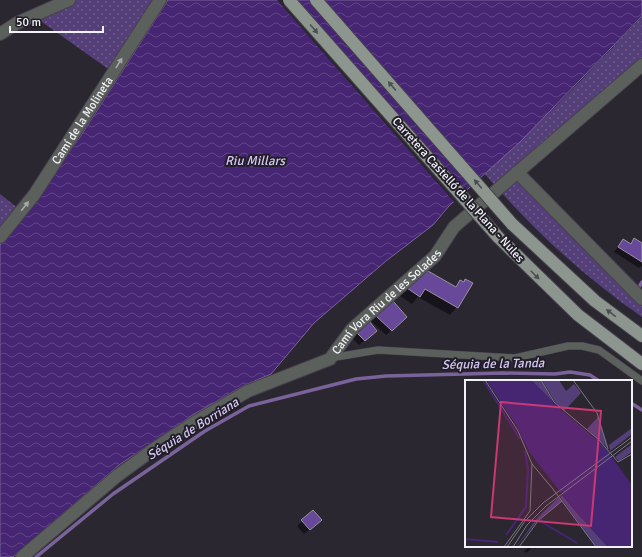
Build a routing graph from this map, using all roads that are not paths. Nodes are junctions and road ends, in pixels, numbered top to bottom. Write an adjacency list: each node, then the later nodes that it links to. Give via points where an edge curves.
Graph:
1 (69, 0): 5 (street, via 17,23)
2 (160, 0): 8 (street, Camí de la Molineta, one-way to 2, via 34,195)
3 (289, 0): 12 (main road, Carretera Castelló de la Plana - Nules, one-way to 12, bridge, via 498,237 578,314)
4 (316, 0): 10 (main road, Carretera Castelló de la Plana - Nules, one-way to 4, bridge, via 595,301 512,224)
5 (0, 34)
6 (642, 65): 7 (street, Camí Vora Riu de les Solades)
7 (517, 172): 9 (street); 11 (street, Camí Vora Riu de les Solades, via 454,227 435,256 352,329)
8 (0, 236)
9 (642, 299)
10 (642, 336)
11 (330, 358): 13 (lane, via 378,350 514,358 568,346 582,346 599,350); 14 (street, Camí Vora Riu de les Solades, via 248,391 183,430 117,476)
12 (642, 364)
13 (642, 381)
14 (22, 557)

